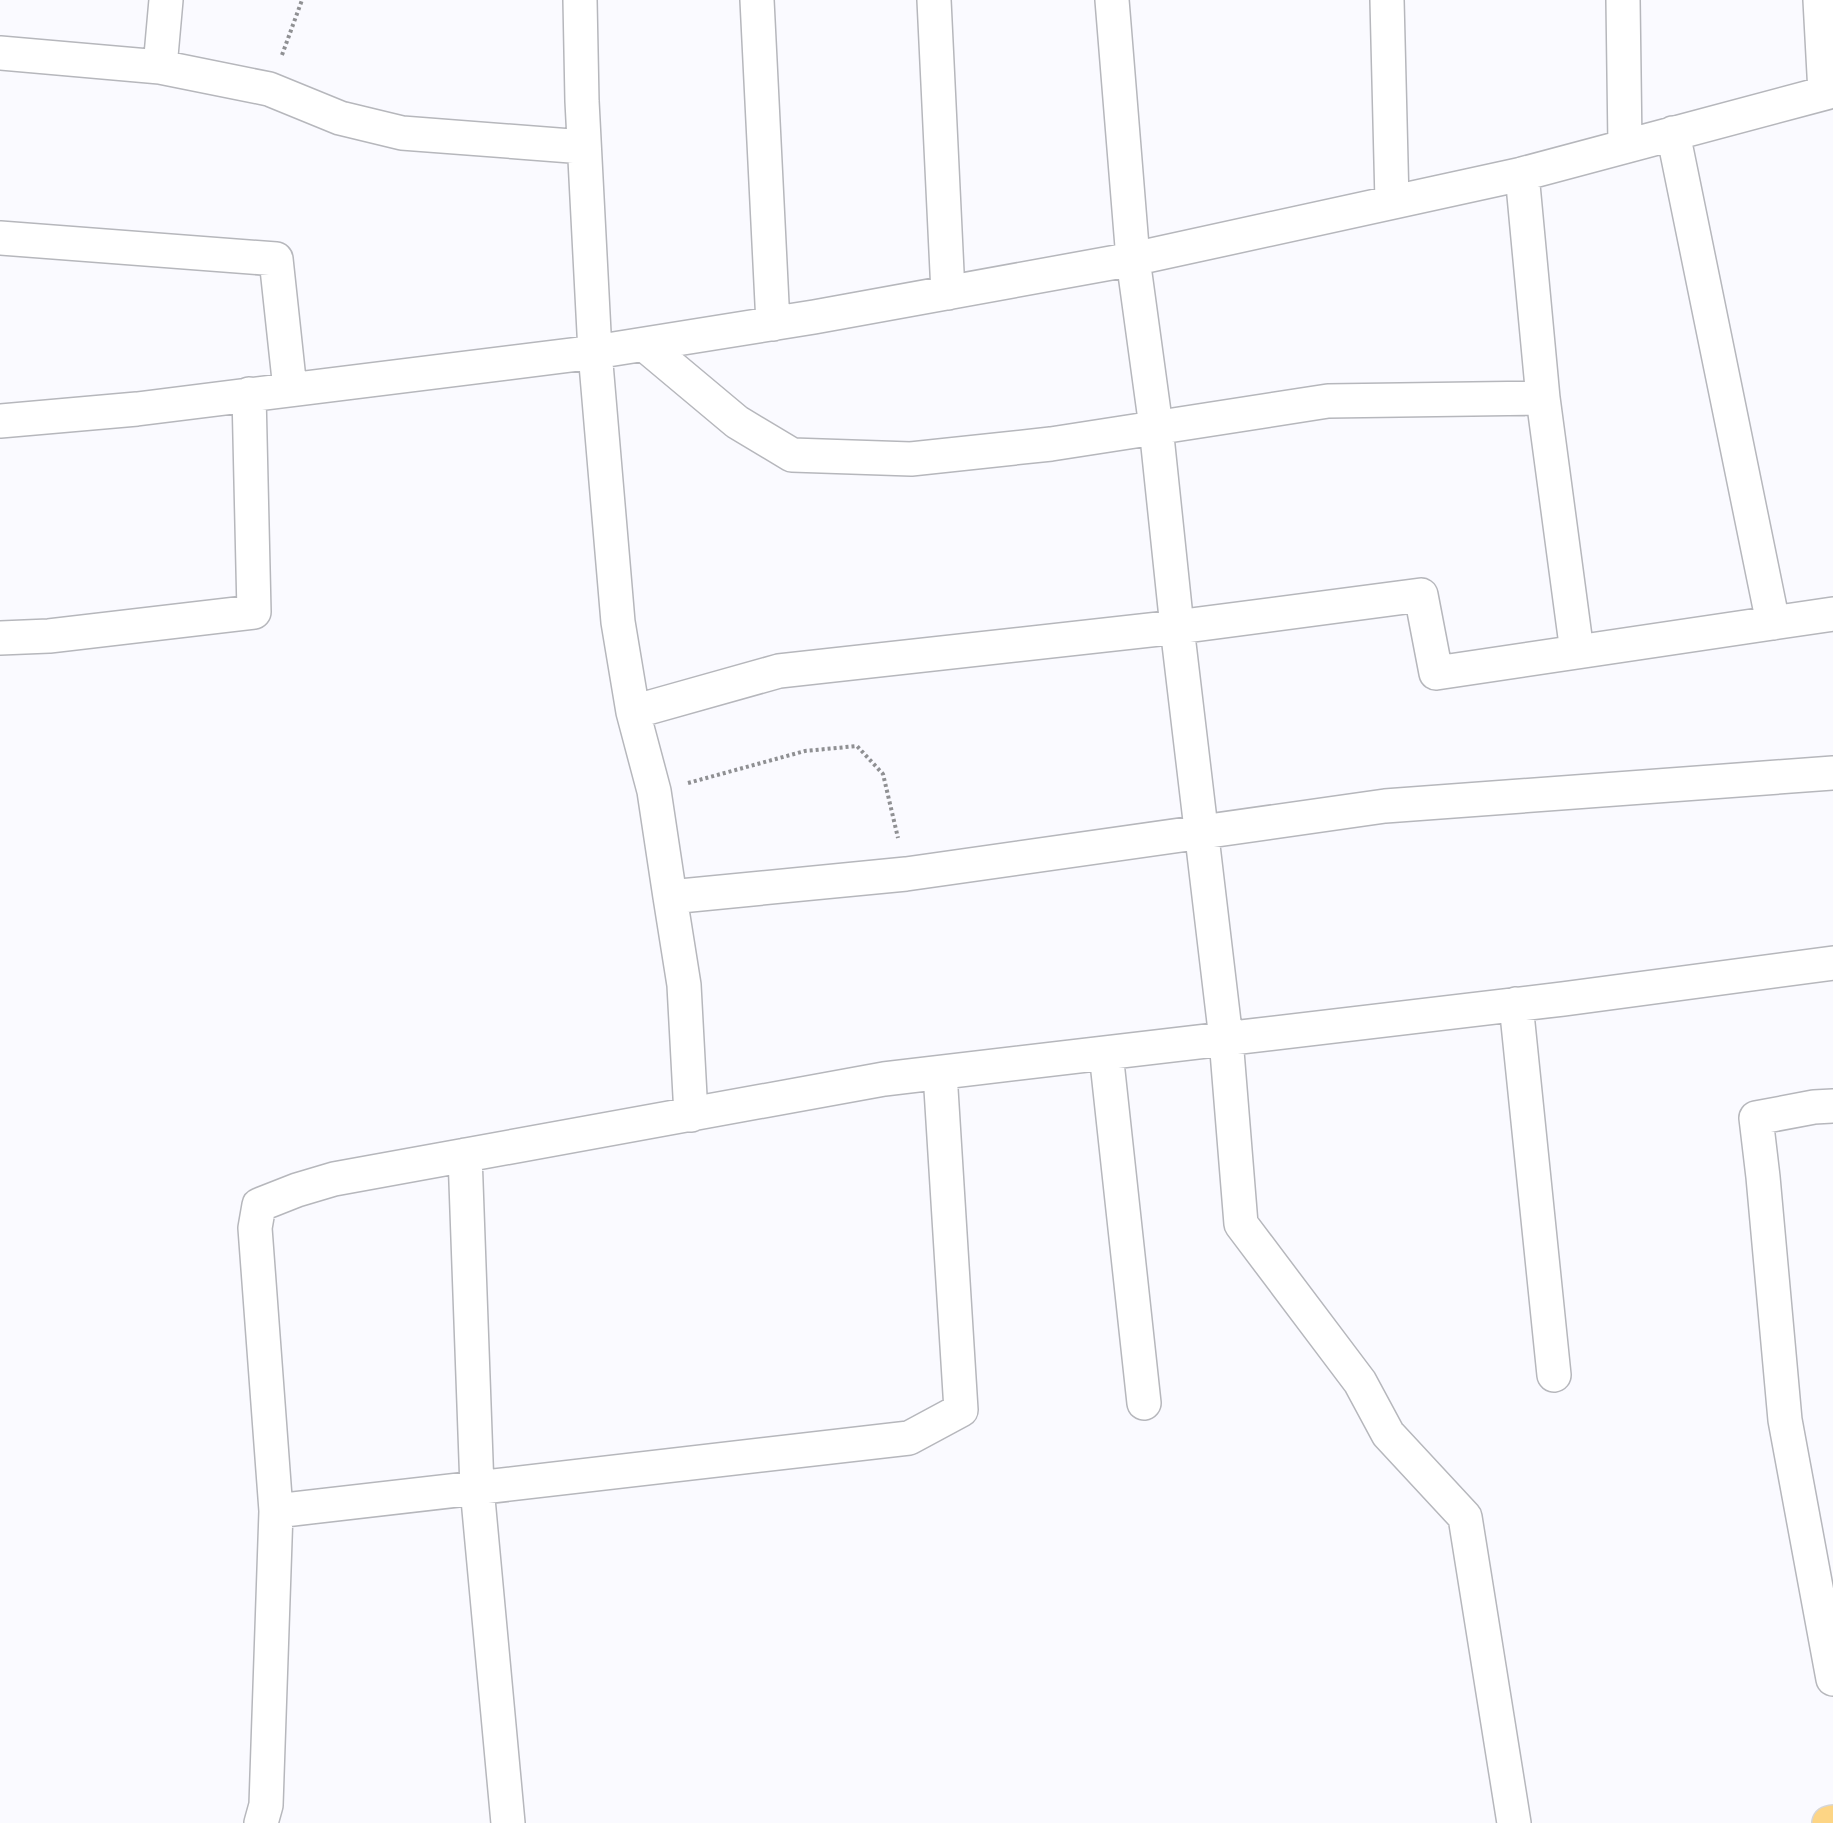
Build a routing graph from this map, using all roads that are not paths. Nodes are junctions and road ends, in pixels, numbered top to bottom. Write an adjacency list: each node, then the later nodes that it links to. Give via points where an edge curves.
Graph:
1 (166, 0): 10 (street)
2 (580, 0): 14 (street)
3 (757, 0): 20 (street)
4 (934, 0): 19 (street)
5 (1112, 0): 18 (street)
6 (1387, 0): 16 (street)
7 (1623, 0): 13 (street)
8 (1820, 0): 11 (street)
9 (1, 61): 10 (street)
10 (160, 67): 14 (street, via 269,89 340,118 402,133)
11 (1829, 92): 12 (street)
12 (1673, 133): 13 (street); 29 (street)
13 (1625, 146): 15 (street)
14 (584, 147): 22 (street)
15 (1522, 174): 16 (street); 25 (street)
16 (1392, 202): 18 (street)
17 (0, 238): 23 (street, via 276,259)
18 (1133, 259): 19 (street); 27 (street)
19 (948, 293): 20 (street)
20 (772, 324): 21 (street)
21 (645, 345): 22 (street); 27 (street, via 737,422 792,455 911,459)
22 (596, 352): 23 (street); 33 (street, via 618,622)
23 (290, 389): 24 (street)
24 (249, 394): 26 (street); 31 (street, via 255,612)
25 (1543, 398): 27 (street, via 1329,401); 32 (street)
26 (0, 421)
27 (1156, 428): 30 (street)
28 (1833, 614): 29 (street)
29 (1773, 623): 32 (street)
30 (1177, 627): 32 (street, via 1421,595 1436,673); 33 (street, via 779,672); 35 (street)
31 (0, 638)
32 (1577, 652)
33 (633, 712): 36 (street, via 654,791)
34 (1833, 773): 35 (street, via 1385,806)
35 (1202, 833): 36 (street, via 906,874); 39 (street)
36 (670, 897): 43 (street, via 684,985)
37 (1833, 963): 38 (street)
38 (1516, 1004): 39 (street); 45 (street)
39 (1226, 1039): 40 (street); 52 (street, via 1241,1224 1360,1382 1388,1434 1465,1517)
40 (1106, 1053): 41 (street); 46 (street)
41 (939, 1073): 43 (street, via 884,1079); 47 (street, via 961,1410 909,1438)
42 (1833, 1106): 49 (street, via 1756,1118 1785,1420)
43 (690, 1115): 44 (street)
44 (465, 1155): 47 (street); 48 (street, via 334,1179 259,1205 255,1228)
45 (1554, 1375)
46 (1144, 1403)
47 (477, 1488): 48 (street); 51 (street)
48 (276, 1511): 50 (street, via 266,1805)
49 (1833, 1679)
50 (261, 1823)
51 (508, 1823)
52 (1514, 1823)

